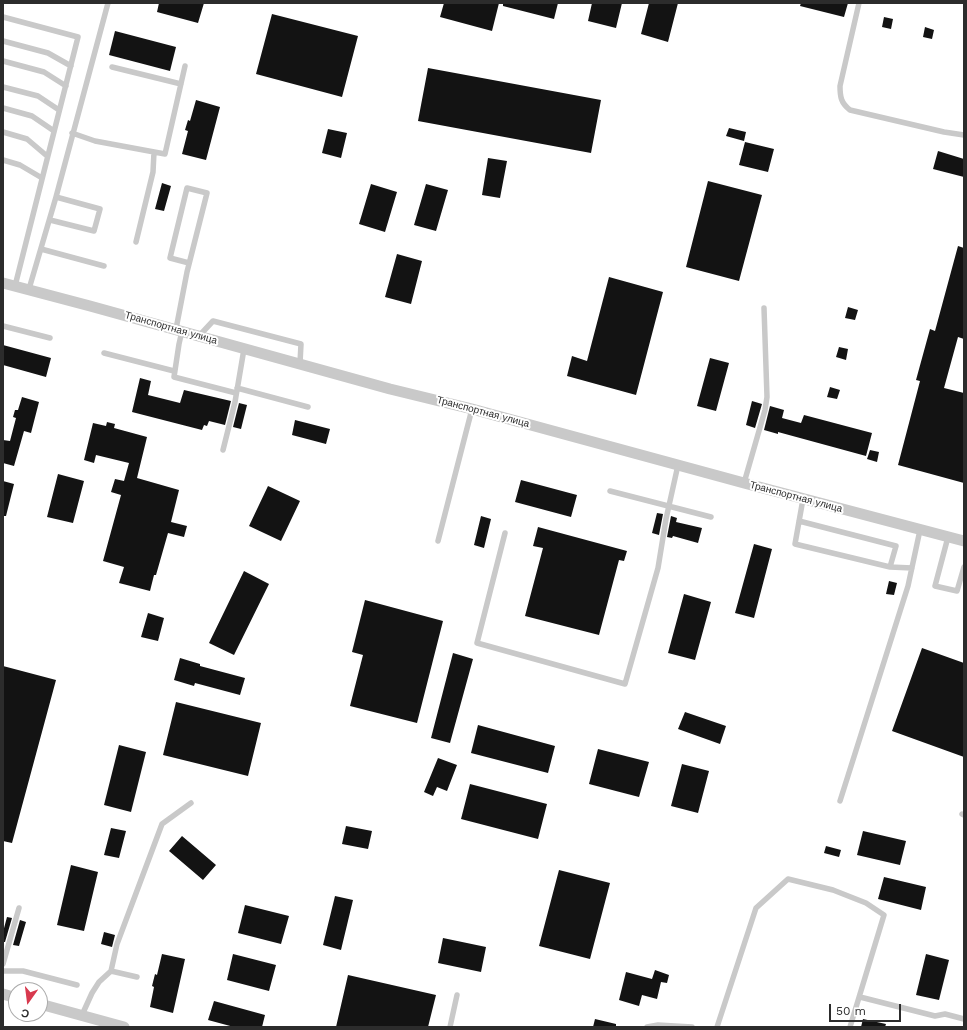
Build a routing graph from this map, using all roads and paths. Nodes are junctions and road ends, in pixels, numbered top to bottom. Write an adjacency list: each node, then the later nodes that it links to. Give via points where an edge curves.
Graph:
1 (108, 3): 16 (lane)
2 (859, 3): 17 (lane, via 840,86 840,97 844,106 850,110)
3 (3, 17): 6 (lane, via 78,38)
4 (3, 41): 6 (lane, via 48,53)
5 (3, 62): 10 (lane, via 44,72)
6 (71, 66): 10 (lane)
7 (185, 66): 9 (lane)
8 (112, 67): 9 (lane)
9 (181, 84): 18 (lane, via 165,154)
10 (66, 86): 13 (lane)
11 (3, 87): 13 (lane, via 38,96)
12 (3, 108): 14 (lane, via 32,116)
13 (59, 110): 14 (lane)
14 (54, 131): 19 (lane)
15 (3, 132): 19 (lane, via 27,139)
16 (72, 133): 18 (lane, via 95,141); 22 (lane)
17 (964, 135)
18 (154, 152): 24 (lane, via 153,172)
19 (47, 156): 21 (lane)
20 (3, 160): 21 (lane, via 20,165)
21 (42, 178): 29 (lane)
22 (56, 197): 23 (lane); 23 (lane, via 100,209 94,231)
23 (50, 220): 25 (lane)
24 (136, 242)
25 (41, 249): 27 (lane); 30 (lane)
26 (189, 263): 26 (lane, via 207,193 187,188 170,258); 33 (lane)
27 (104, 266)
28 (3, 283): 29 (street, Транспортная улица)
29 (15, 286): 30 (street, Транспортная улица)
30 (28, 289): 33 (street, Транспортная улица)
31 (764, 308): 45 (lane, via 767,397)
32 (3, 326): 35 (lane)
33 (179, 330): 34 (street, Транспортная улица); 39 (lane)
34 (199, 336): 36 (street, Транспортная улица); 38 (lane, via 213,321 301,344)
35 (50, 338)
36 (244, 349): 38 (street, Транспортная улица); 40 (lane)
37 (104, 354): 39 (lane)
38 (300, 363): 42 (street, Транспортная улица)
39 (174, 371): 40 (lane, via 174,377)
40 (237, 391): 41 (lane); 43 (lane)
41 (308, 407)
42 (472, 409): 44 (street, Транспортная улица); 54 (lane)
43 (223, 450)
44 (678, 465): 45 (street, Транспортная улица); 48 (lane)
45 (744, 483): 47 (street, Транспортная улица)
46 (610, 491): 48 (lane)
47 (803, 499): 50 (lane); 51 (street, Транспортная улица)
48 (669, 506): 49 (lane); 52 (lane, via 658,568 625,684 476,643)
49 (711, 517)
50 (799, 521): 56 (lane, via 896,546); 56 (lane, via 794,544)
51 (920, 530): 53 (street, Транспортная улица); 58 (lane)
52 (505, 533)
53 (948, 537): 55 (street, Транспортная улица); 57 (lane, via 935,586 957,591)
54 (438, 541)
55 (964, 541)
56 (890, 567): 58 (lane)
57 (964, 567)
58 (912, 568): 59 (lane)
59 (840, 800)
60 (191, 803): 64 (lane, via 162,824 117,944)
61 (19, 908): 62 (lane)
62 (3, 964)
63 (3, 971): 66 (lane, via 23,971)
64 (111, 971): 65 (lane); 70 (lane, via 98,982)
65 (137, 977)
66 (77, 985)
67 (457, 995): 73 (lane)
68 (860, 997): 71 (lane, via 935,1016 945,1014); 76 (lane, via 884,915 866,903 833,890 788,880 756,908); 77 (lane)
69 (48, 1006): 70 (street)
70 (82, 1015): 72 (street)
71 (964, 1019)
72 (124, 1027)
73 (450, 1027)
74 (647, 1027): 75 (lane)
75 (690, 1027)
76 (717, 1027)
77 (850, 1027)

